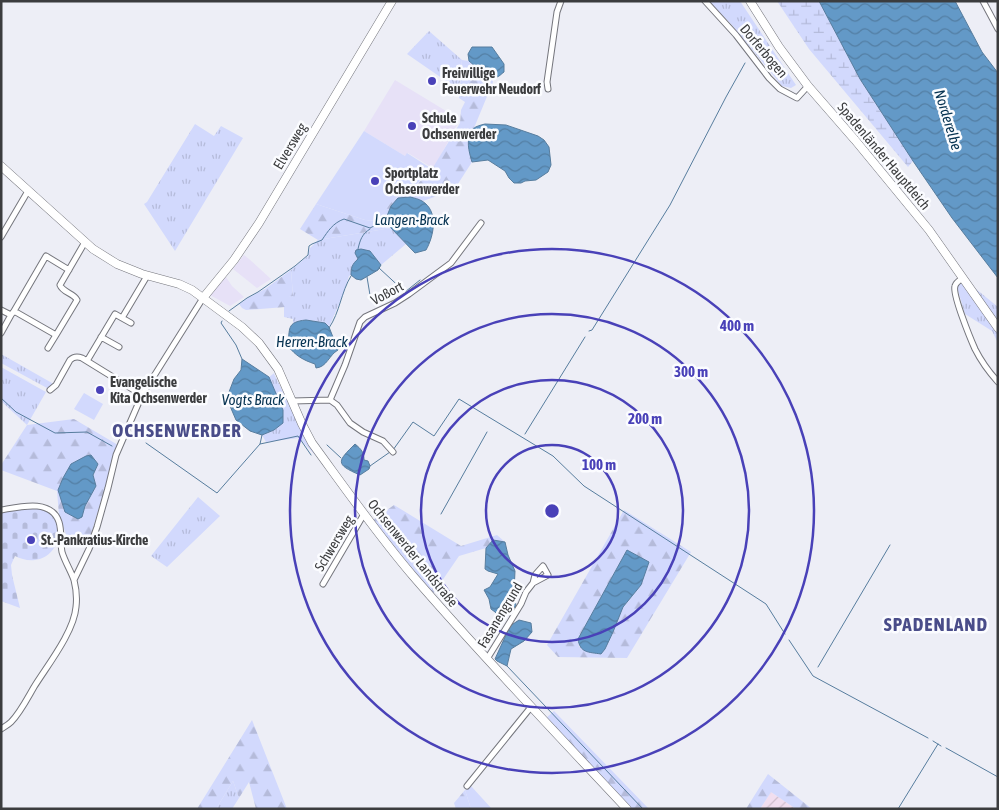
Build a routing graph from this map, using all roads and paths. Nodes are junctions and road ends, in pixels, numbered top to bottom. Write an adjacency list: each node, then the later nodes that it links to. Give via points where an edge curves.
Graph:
1 (392, 1): 17 (street, Elversweg, via 253,231)
2 (561, 1): 8 (street, via 554,29)
3 (705, 1): 7 (street, Dorferbogen, via 780,89 798,98)
4 (750, 1): 7 (street, Spadenländer Hauptdeich, via 779,48)
5 (983, 1): 6 (street)
6 (998, 29)
7 (808, 86): 16 (street, Spadenländer Hauptdeich, via 929,230)
8 (548, 89)
9 (1, 166): 10 (street, Ochsenwerder Landstraße)
10 (28, 191): 12 (street); 13 (street, Ochsenwerder Landstraße)
11 (481, 223): 32 (street, Voßort, via 451,263 402,299 360,322)
12 (1, 237)
13 (84, 242): 14 (street); 15 (street, Ochsenwerder Landstraße, via 117,264)
14 (69, 270): 19 (street, via 46,256); 24 (street, via 60,286 77,300)
15 (147, 276): 17 (street, Ochsenwerder Landstraße, via 179,284); 20 (street)
16 (963, 278): 22 (street, Spadenländer Hauptdeich); 29 (street, via 954,288 958,302 975,348)
17 (203, 298): 31 (street); 33 (street, Ochsenwerder Landstraße, via 259,343 278,369)
18 (1, 310): 19 (street)
19 (13, 313): 23 (street); 24 (street)
20 (122, 318): 21 (street); 25 (street, via 115,314)
21 (130, 323)
22 (998, 328)
23 (1, 333)
24 (56, 335): 27 (street)
25 (101, 337): 26 (street); 28 (street)
26 (119, 347)
27 (48, 348)
28 (86, 361): 30 (street, via 78,356 71,359); 31 (street)
29 (998, 382)
30 (50, 390)
31 (142, 395): 37 (street, via 116,455 89,549)
32 (330, 400): 33 (street); 34 (street, via 350,423 383,442)
33 (293, 401): 36 (street, Ochsenwerder Landstraße, via 312,443)
34 (393, 452)
35 (1, 510): 37 (street, via 38,505 55,514 61,533 60,544)
36 (364, 514): 39 (street, Schwersweg); 40 (street, Ochsenwerder Landstraße, via 413,576)
37 (74, 580): 42 (street, via 77,599 71,626 19,712)
38 (533, 583): 40 (street, Fasanengrund)
39 (323, 584)
40 (487, 659): 41 (street, Ochsenwerder Landstraße)
41 (531, 707): 43 (street); 44 (street, Ochsenwerder Landstraße)
42 (1, 729)
43 (467, 786)
44 (627, 809)

